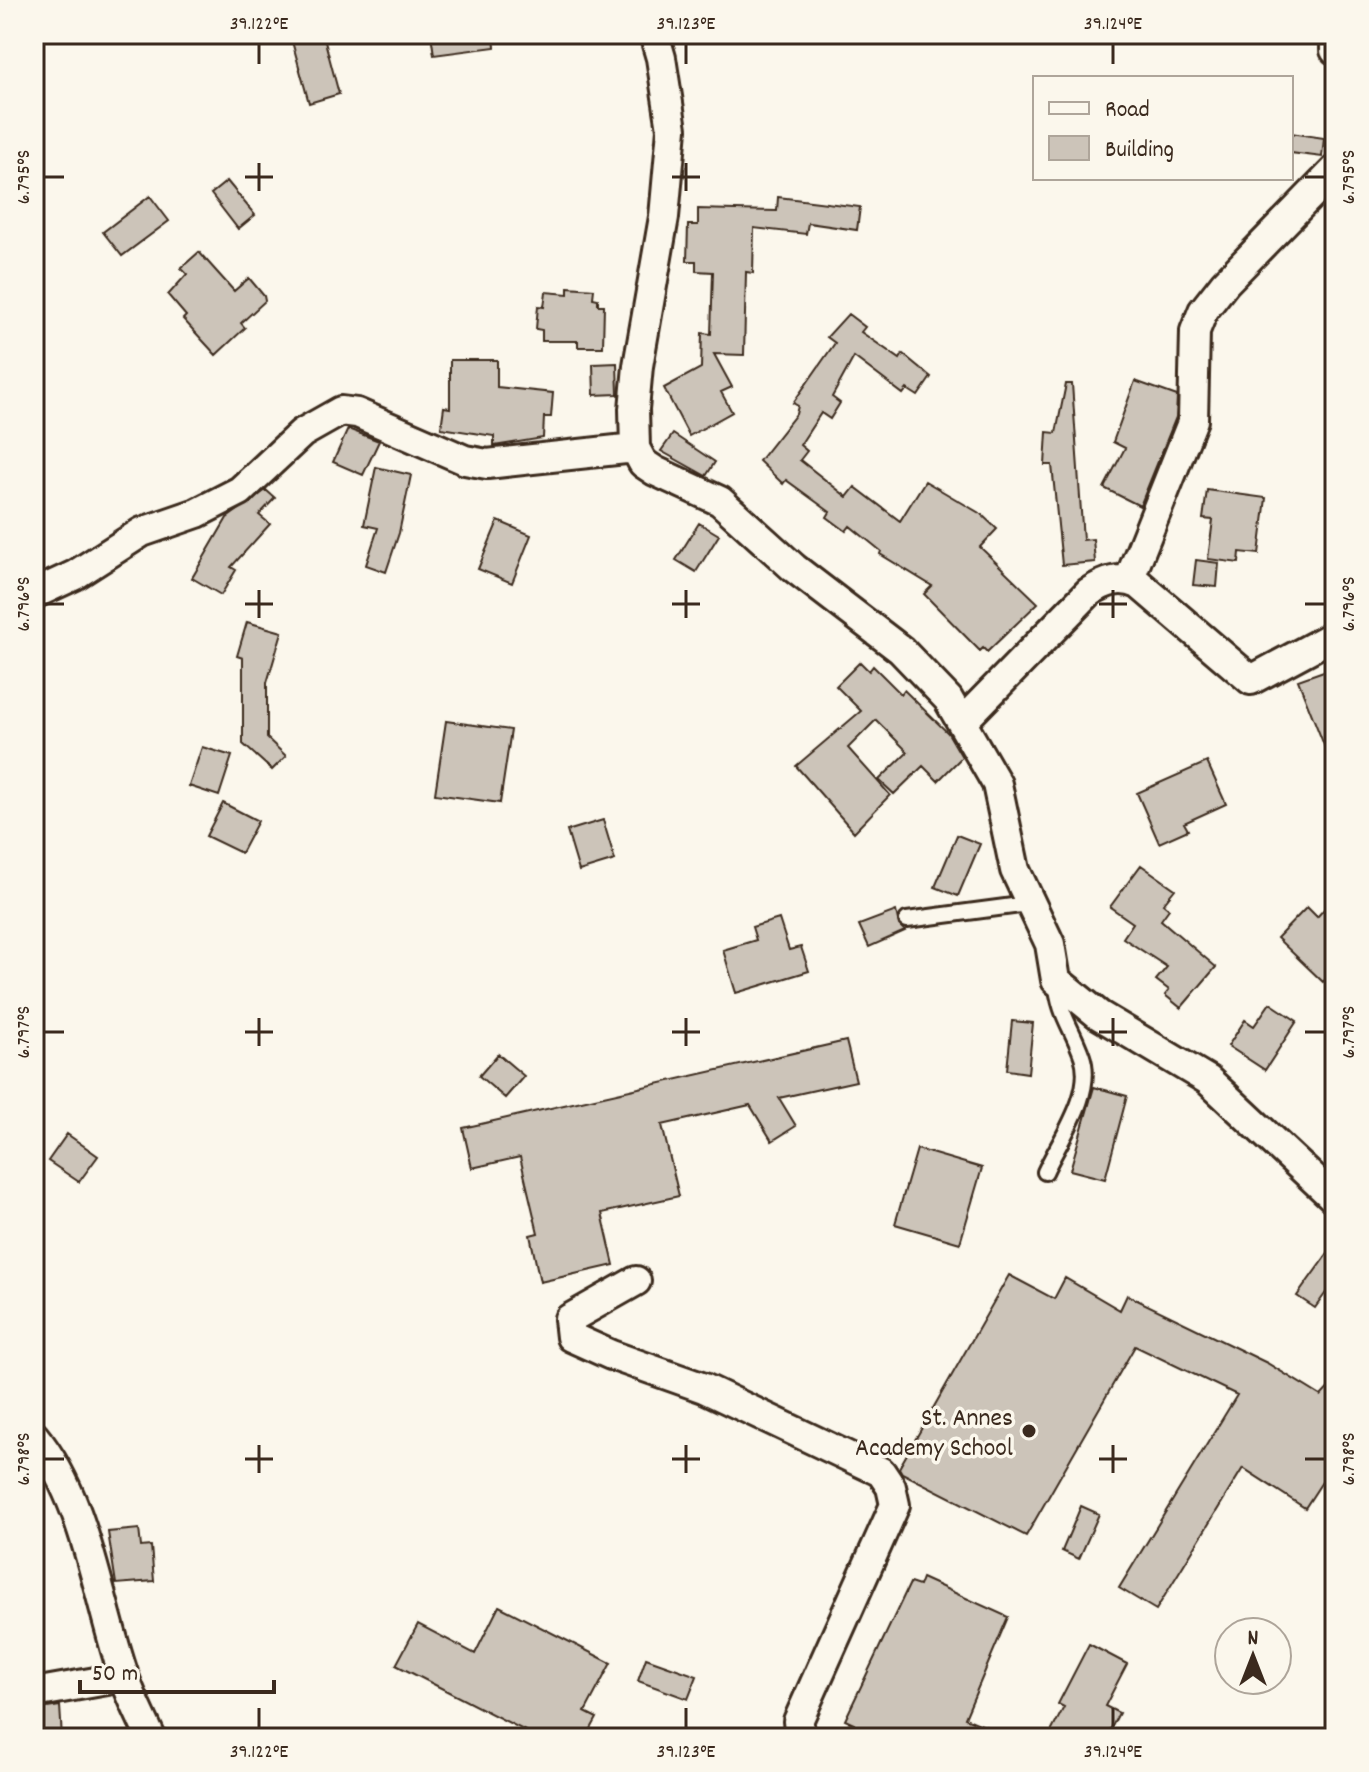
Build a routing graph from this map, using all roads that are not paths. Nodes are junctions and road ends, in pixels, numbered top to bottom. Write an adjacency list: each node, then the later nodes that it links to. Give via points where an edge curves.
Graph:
1 (654, 34): 5 (street, via 672,129 664,217 638,366)
2 (1335, 43): 3 (street)
3 (1335, 50)
4 (1335, 170): 6 (street, via 1203,311 1195,331 1193,420)
5 (635, 448): 7 (street, via 487,464 341,411 302,433 240,491 142,532); 9 (street, via 643,463 667,478 711,494 794,568 901,650 948,699)
6 (1129, 580): 8 (street, via 1158,598 1251,680); 9 (street, via 1111,580 1089,592)
7 (34, 594)
8 (1335, 635)
9 (962, 722): 10 (street, via 997,784 1015,870)
10 (1028, 904): 11 (lane); 12 (street, via 1050,944)
11 (907, 920)
12 (1056, 980): 13 (lane, via 1059,1008 1083,1058 1085,1088); 14 (street, via 1099,1015 1208,1080)
13 (1045, 1172)
14 (1335, 1199)
15 (636, 1281): 20 (street, via 569,1319 571,1337 704,1388 881,1472 891,1487 895,1505 798,1721)
16 (34, 1436): 17 (street, via 56,1462)
17 (124, 1677): 18 (street); 19 (street)
18 (34, 1693)
19 (151, 1738)
20 (800, 1738)

